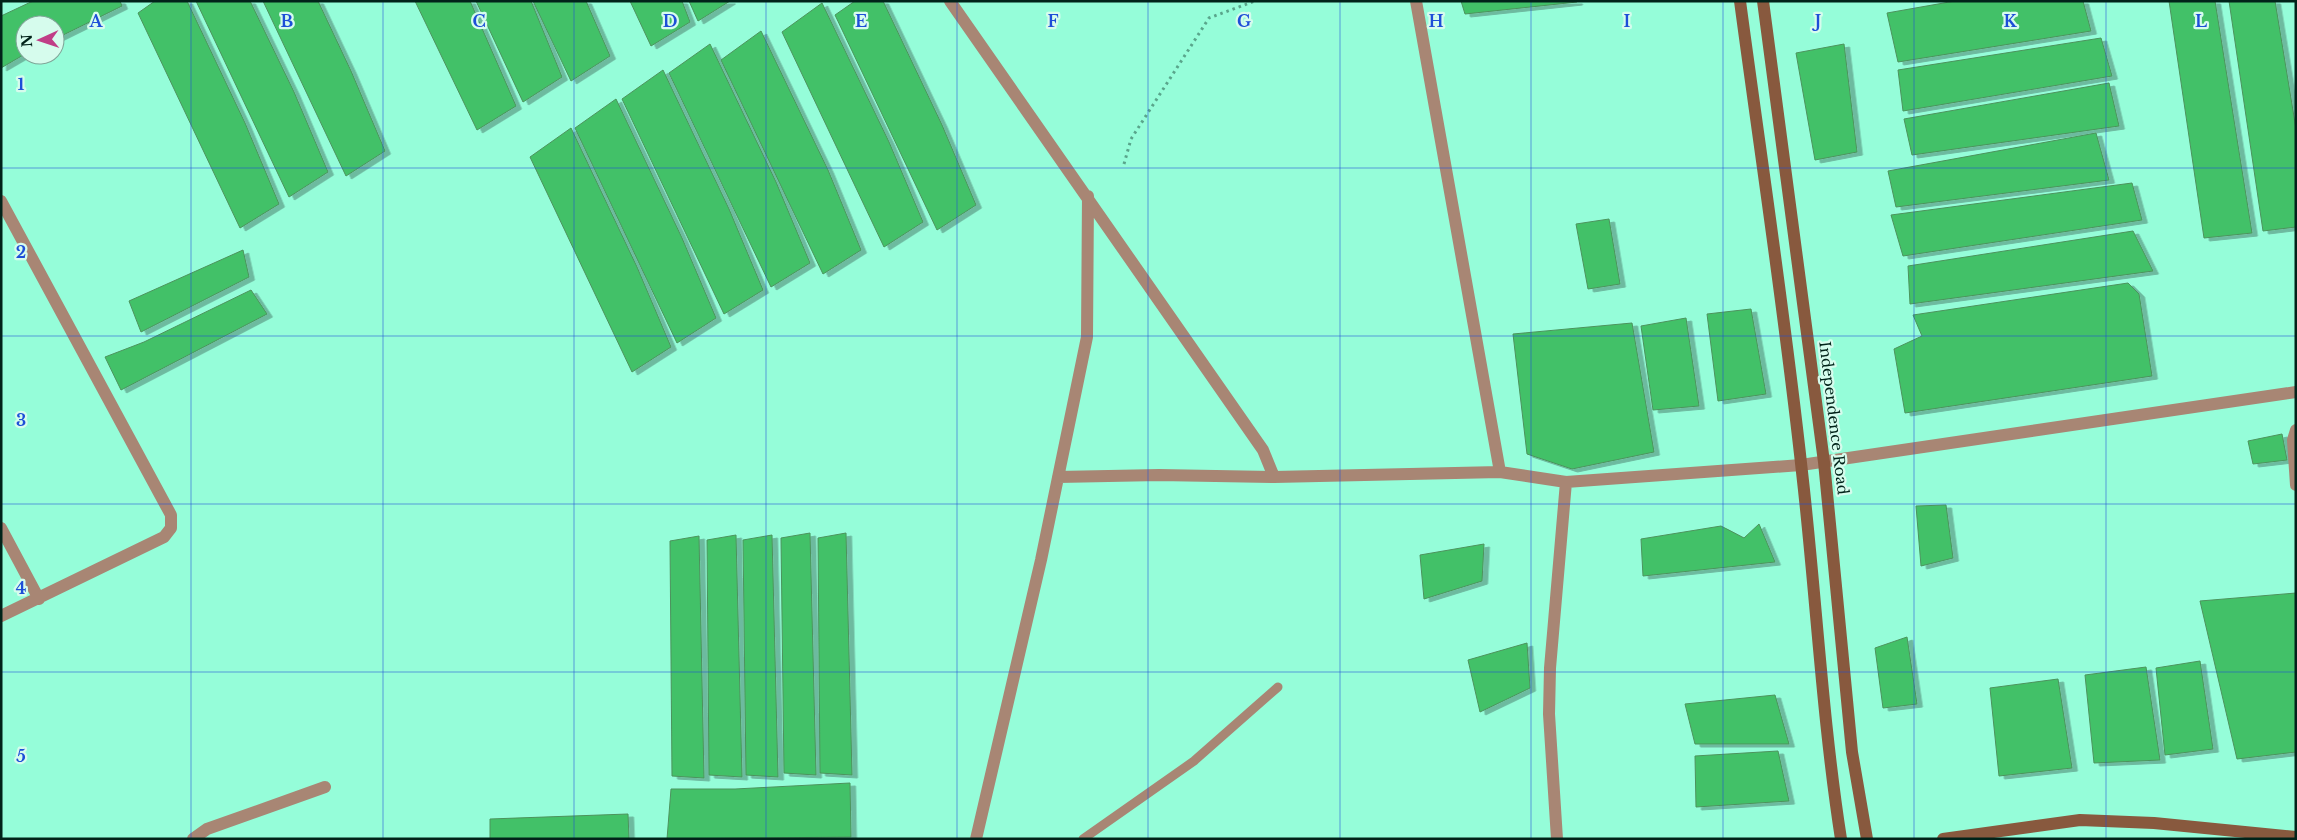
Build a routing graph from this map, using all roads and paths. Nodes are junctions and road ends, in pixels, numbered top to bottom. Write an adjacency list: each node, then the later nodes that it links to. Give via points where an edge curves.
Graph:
1 (950, 1): 7 (street)
2 (1254, 1): 6 (path, via 1209,18 1131,138)
3 (1416, 1): 13 (street)
4 (1740, 1): 12 (main road)
5 (1763, 1): 11 (main road, Independence Road)
6 (1124, 164)
7 (1088, 196): 14 (street, via 1087,337); 15 (street, via 1263,450)
8 (1, 201): 19 (street, via 171,515 171,528 164,537)
9 (2296, 392): 11 (street)
10 (2296, 430): 17 (street, via 2293,440)
11 (1824, 462): 12 (street); 29 (main road, Independence Road, via 1852,752)
12 (1802, 465): 16 (street); 28 (main road, via 1829,760)
13 (1500, 472): 15 (street); 16 (street)
14 (1058, 477): 15 (street); 25 (street)
15 (1274, 477)
16 (1566, 482): 27 (street, via 1550,668 1549,714)
17 (2296, 485)
18 (1, 528): 19 (street)
19 (39, 599): 20 (street)
20 (1, 616)
21 (1278, 687): 26 (lane, via 1194,761)
22 (325, 787): 24 (street, via 207,829)
23 (2296, 836): 30 (main road, via 2080,820)
24 (193, 839)
25 (976, 839)
26 (1083, 839)
27 (1558, 839)
28 (1841, 839)
29 (1867, 839)
30 (1943, 839)

